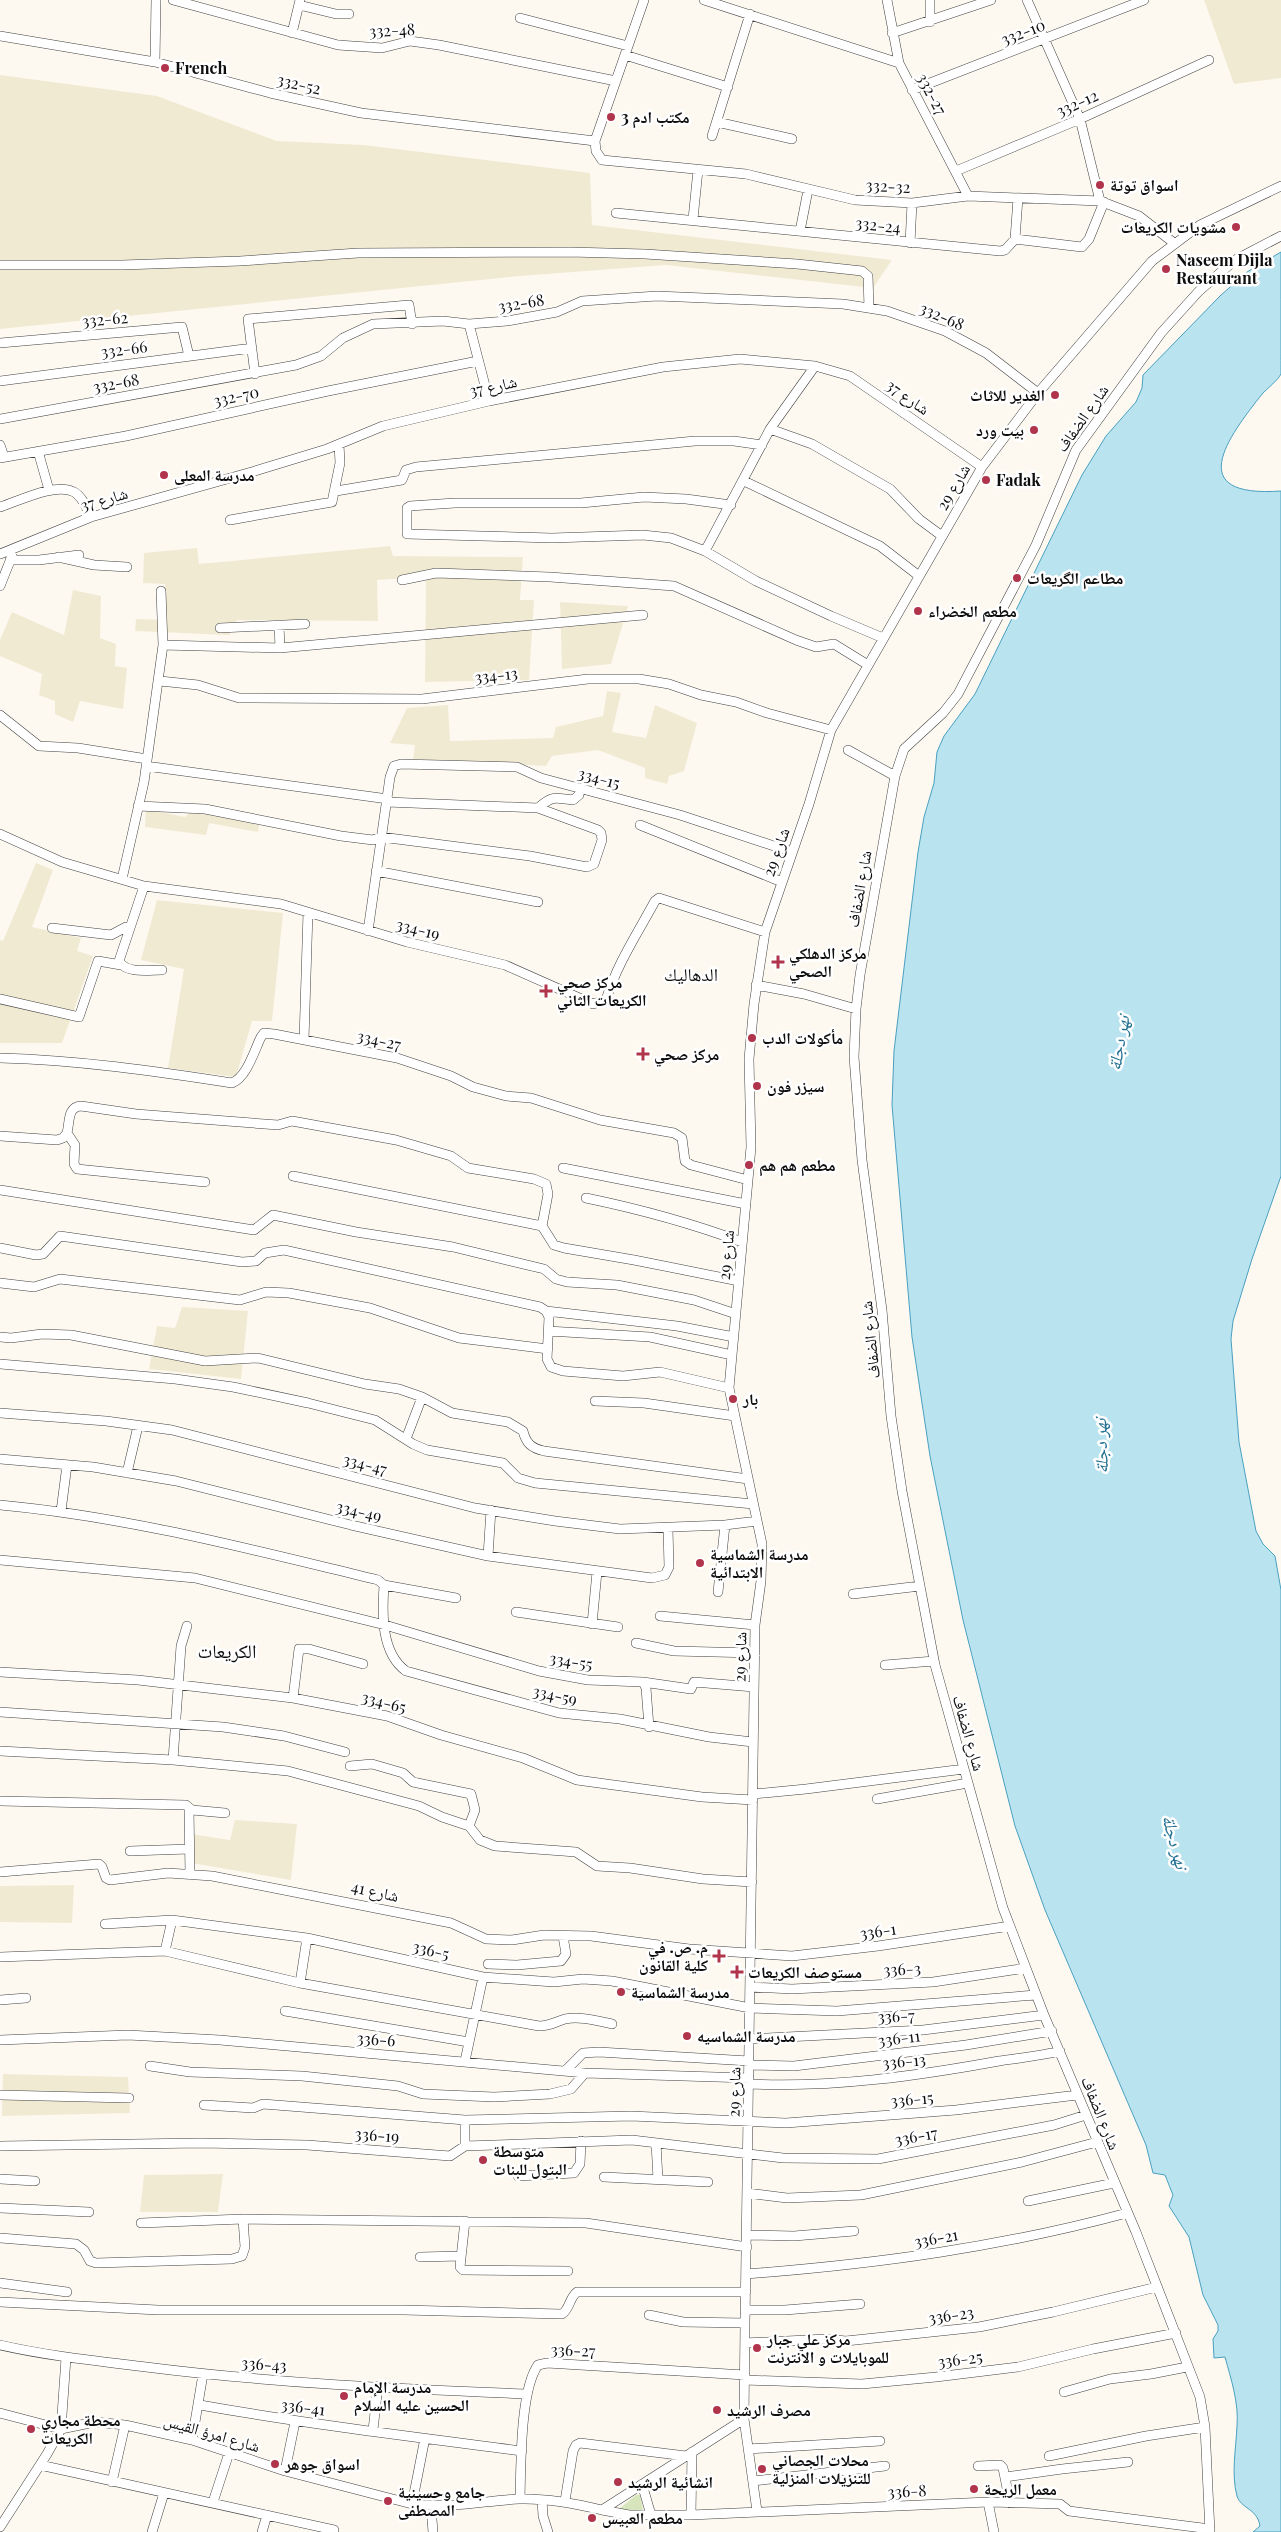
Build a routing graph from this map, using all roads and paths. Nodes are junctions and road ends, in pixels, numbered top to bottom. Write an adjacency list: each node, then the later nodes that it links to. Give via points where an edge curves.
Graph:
1 (156, 0): 23 (street)
2 (173, 0): 16 (street, 332-48)
3 (644, 0): 20 (street)
4 (704, 0): 11 (street)
5 (887, 0): 17 (street, 332-27)
6 (930, 0): 15 (street)
7 (989, 0): 15 (street)
8 (1027, 0): 19 (street)
9 (1144, 0): 19 (street, 332-10)
10 (299, 2): 12 (street, via 336,14); 16 (street)
11 (722, 3): 13 (street)
12 (349, 14)
13 (750, 14): 24 (street); 26 (street)
14 (520, 18): 20 (street)
15 (930, 22): 17 (street)
16 (292, 33): 25 (street, 332-48, via 347,46 382,48 410,41 439,45)
17 (892, 33): 24 (street, 332-27)
18 (0, 36): 23 (street, 332-52)
19 (1045, 39): 27 (street, 332-10); 28 (street)
20 (628, 46): 21 (street)
21 (625, 55): 25 (street); 26 (street)
22 (1209, 60): 28 (street, 332-12)
23 (155, 62): 32 (street, 332-52, via 361,113)
24 (900, 63): 27 (street, 332-27)
25 (616, 81): 32 (street)
26 (728, 87): 29 (street)
27 (912, 90): 34 (street, 332-27)
28 (1080, 118): 34 (street, 332-12); 39 (street)
29 (717, 122): 30 (street); 31 (street)
30 (712, 136)
31 (792, 139)
32 (595, 141): 33 (street, 332-32, via 596,151 602,160)
33 (698, 170): 36 (street, 332-32, via 746,174); 42 (street)
34 (956, 171): 37 (street, 332-27)
35 (1281, 186): 47 (street, شارع 29, via 1200,225)
36 (808, 190): 40 (street, 332-32, via 855,200); 43 (street)
37 (968, 196): 38 (street, 332-32); 40 (street, 332-32)
38 (1018, 198): 39 (street, 332-32); 45 (street)
39 (1102, 202): 45 (street, via 1089,239 1082,247); 47 (street, 332-32, via 1139,216)
40 (912, 203): 46 (street)
41 (616, 213): 42 (street, 332-24)
42 (693, 219): 43 (street, 332-24)
43 (800, 231): 46 (street, 332-24)
44 (1281, 236): 101 (street, شارع الضفاف, via 1235,260 1199,291 1161,333 1080,444 1068,465 1036,545 958,694 943,714 904,749)
45 (1015, 239): 46 (street, 332-24, via 1000,251)
46 (910, 243)
47 (1174, 243): 59 (street, شارع 29, via 1139,275)
48 (0, 265): 49 (street, via 131,264 358,253 645,254 862,271 868,276)
49 (869, 308): 51 (street, 332-68, via 843,304 657,296 582,301 558,312); 59 (street, 332-68, via 945,331 986,353)
50 (412, 324): 51 (street, 332-68, via 443,321); 53 (street, via 409,305 248,319); 57 (street, 332-68, via 373,324 343,338 320,356)
51 (469, 324): 55 (street)
52 (0, 343): 54 (street, 332-62, via 182,327)
53 (252, 348): 54 (street, 332-66); 57 (street)
54 (189, 356): 58 (street, 332-66)
55 (478, 361): 60 (street); 66 (street, 332-70, via 126,436)
56 (815, 366): 60 (street, شارع 37, via 740,358 682,365); 62 (street); 68 (street, شارع 37, via 850,376)
57 (255, 374): 61 (street, 332-68)
58 (0, 380)
59 (1038, 393): 68 (street, شارع 29)
60 (489, 401): 63 (street, شارع 37, via 383,426)
61 (0, 418)
62 (770, 428): 65 (street); 76 (street, via 812,444 890,489 919,519)
63 (339, 444): 71 (street); 74 (street, شارع 37, via 174,496)
64 (0, 445): 67 (street)
65 (762, 445): 69 (street); 71 (street, via 695,441 416,467 406,470 402,480)
66 (38, 451): 67 (street, 332-70); 70 (street)
67 (2, 458)
68 (982, 467): 76 (street, شارع 29)
69 (744, 481): 72 (street); 84 (street, via 880,546)
70 (49, 490): 73 (street); 74 (street, via 64,488 75,492)
71 (336, 491): 75 (street, via 331,503)
72 (731, 505): 78 (street); 78 (street, via 686,498 644,497 581,503 455,503 407,508 408,535 552,538 642,535 671,538)
73 (0, 507)
74 (91, 518): 77 (street, شارع 37)
75 (230, 520)
76 (942, 536): 84 (street, شارع 29)
77 (16, 546): 79 (street, شارع 37); 82 (street)
78 (705, 551): 92 (street, via 756,581)
79 (0, 554)
80 (79, 555): 81 (street)
81 (58, 557): 82 (street); 83 (street, via 94,565)
82 (10, 560): 86 (street)
83 (127, 567)
84 (919, 576): 92 (street, شارع 29)
85 (402, 580): 95 (street, via 436,573 674,586 796,640 816,646 834,644)
86 (0, 586)
87 (161, 591): 93 (street)
88 (643, 616): 94 (street)
89 (305, 624): 90 (street)
90 (280, 625): 91 (street); 94 (street)
91 (220, 628)
92 (883, 638): 95 (street, شارع 29)
93 (163, 645): 94 (street); 96 (street)
94 (280, 648)
95 (868, 665): 98 (street, شارع 29)
96 (160, 682): 98 (street, 334-13, via 198,685 239,698 422,699 588,679 639,679 669,684); 100 (street)
97 (0, 716): 100 (street, via 39,746 78,748)
98 (831, 730): 109 (street, شارع 29)
99 (848, 750): 101 (street)
100 (147, 763): 103 (street); 104 (street)
101 (895, 776): 124 (street, شارع الضفاف)
102 (580, 788): 103 (street, 334-15, via 517,768 401,764 394,766 390,777); 105 (street, via 579,795 573,800 556,797); 109 (street, 334-15, via 680,815)
103 (388, 801): 105 (street); 108 (street)
104 (138, 806): 108 (street, via 206,809 341,836 373,840); 111 (street)
105 (538, 808): 108 (street, via 601,833 602,840 592,866)
106 (640, 825): 112 (street)
107 (0, 834): 111 (street, 334-19, via 62,862)
108 (382, 837): 110 (street)
109 (792, 852): 112 (street, شارع 29)
110 (376, 872): 114 (street); 118 (street)
111 (122, 879): 113 (street, 334-19)
112 (782, 882): 119 (street, شارع 29)
113 (144, 886): 115 (street, 334-19, via 281,904); 117 (street)
114 (538, 902)
115 (308, 912): 118 (street, 334-19); 125 (street)
116 (52, 928): 117 (street, via 116,935 126,927)
117 (130, 928): 120 (street, via 120,956)
118 (368, 930): 119 (street, 334-19, via 505,965 593,1004 606,1000 622,958 659,898)
119 (765, 932): 122 (street, شارع 29)
120 (121, 965): 121 (street, via 130,970); 123 (street, via 98,961 79,1017)
121 (162, 970)
122 (756, 985): 124 (street); 131 (street, شارع 29, via 750,1059)
123 (0, 999)
124 (856, 1009): 171 (street, شارع الضفاف, via 854,1057 862,1160 882,1310 894,1441)
125 (304, 1040): 126 (street, 334-27, via 264,1033 238,1081 232,1083 48,1059); 131 (street, 334-27, via 397,1058 452,1076 473,1087 506,1096 531,1098 600,1120 674,1132 682,1138 685,1161 691,1165)
126 (0, 1058)
127 (67, 1133): 128 (street, via 57,1140); 132 (street, via 75,1145 74,1164 77,1170); 136 (street, via 71,1110 81,1106 136,1114 278,1125 292,1121 396,1140 451,1156 468,1168 546,1184 548,1194)
128 (0, 1136)
129 (563, 1168): 135 (street)
130 (293, 1176): 136 (street)
131 (748, 1180): 135 (street, شارع 29)
132 (205, 1182)
133 (0, 1190): 142 (street, via 254,1230 273,1216 453,1247 544,1269 556,1279 567,1282 617,1286 694,1300)
134 (586, 1198): 137 (street, via 656,1214)
135 (746, 1204): 137 (street, شارع 29)
136 (542, 1226): 139 (street, via 554,1245)
137 (742, 1242): 139 (street, شارع 29)
138 (0, 1248): 141 (street, via 43,1254 60,1236 242,1262 256,1261 265,1253 284,1250 540,1307)
139 (739, 1281): 142 (street, شارع 29)
140 (0, 1283): 146 (street, via 34,1287 60,1279 240,1300 266,1292 289,1293 370,1308 460,1338)
141 (546, 1311): 143 (street); 145 (street, via 677,1326)
142 (736, 1314): 145 (street, شارع 29)
143 (548, 1331): 146 (street); 147 (street, via 650,1337)
144 (0, 1337): 150 (street, via 71,1335 205,1361 258,1358)
145 (734, 1338): 147 (street, شارع 29)
146 (548, 1349): 149 (street, via 550,1367 563,1371 623,1376 660,1372)
147 (732, 1354): 149 (street, شارع 29)
148 (0, 1364): 155 (street, via 233,1387 376,1420)
149 (729, 1388): 153 (street, شارع 29)
150 (422, 1397): 155 (street); 159 (street, via 452,1413 508,1422 523,1431 526,1442 534,1449)
151 (595, 1401): 153 (street)
152 (0, 1412): 154 (street, 334-47)
153 (735, 1416): 159 (street, شارع 29)
154 (138, 1426): 158 (street); 162 (street, 334-47, via 172,1430 256,1454)
155 (406, 1439): 160 (street, via 427,1450 503,1463 518,1478 535,1483)
156 (0, 1459): 157 (street, 334-49)
157 (67, 1464): 158 (street, 334-49); 163 (street)
158 (127, 1473): 167 (street, 334-49, via 176,1481)
159 (748, 1479): 160 (street, شارع 29)
160 (753, 1504): 164 (street, شارع 29)
161 (0, 1505): 163 (street)
162 (491, 1510): 166 (street, 334-47, via 620,1529); 167 (street)
163 (61, 1511): 170 (street, via 220,1542 378,1580)
164 (757, 1522): 165 (street, 334-47); 179 (street, شارع 29, via 762,1561)
165 (725, 1525): 166 (street, 334-47); 172 (street)
166 (668, 1529): 169 (street, 334-49, via 669,1567 665,1575 652,1578)
167 (488, 1556): 169 (street, 334-49)
168 (0, 1560): 178 (street, 334-55, via 195,1578)
169 (597, 1572): 177 (street)
170 (384, 1585): 174 (street); 178 (street, 334-59, via 382,1614)
171 (920, 1586): 173 (street); 184 (street, شارع الضفاف)
172 (718, 1592)
173 (853, 1594)
174 (456, 1598)
175 (516, 1612): 177 (street)
176 (660, 1616): 179 (street)
177 (592, 1624): 181 (street)
178 (385, 1625): 188 (street, 334-55, via 539,1671 588,1680); 194 (street, 334-59, via 391,1657 406,1671 560,1713 620,1719)
179 (755, 1625): 183 (street, شارع 29)
180 (187, 1626): 189 (street, via 181,1646)
181 (618, 1627)
182 (636, 1643): 183 (street, via 674,1650)
183 (755, 1653): 190 (street, شارع 29)
184 (934, 1661): 186 (street); 200 (street, شارع الضفاف)
185 (364, 1664): 191 (street, via 309,1648 299,1649)
186 (885, 1664)
187 (0, 1672): 189 (street, 334-65, via 138,1680)
188 (644, 1682): 190 (street, 334-55, via 690,1689 694,1682); 194 (street)
189 (177, 1686): 191 (street, 334-65); 193 (street)
190 (754, 1687): 195 (street, شارع 29)
191 (293, 1698): 202 (street, 334-65, via 387,1716 523,1758 577,1780 702,1797)
192 (0, 1712): 193 (street)
193 (175, 1724): 197 (street, via 284,1736); 198 (street)
194 (648, 1727): 195 (street, 334-59)
195 (754, 1742): 202 (street, شارع 29)
196 (0, 1751): 198 (street)
197 (345, 1752)
198 (173, 1760): 207 (street, via 288,1771 419,1806 442,1818)
199 (350, 1766): 207 (street, via 372,1764 403,1773 413,1782 471,1794 475,1810)
200 (964, 1769): 201 (street, شارع الضفاف); 202 (street, 334-65)
201 (968, 1784): 203 (street); 215 (street, شارع الضفاف)
202 (753, 1797): 212 (street, شارع 29)
203 (877, 1799)
204 (0, 1801): 205 (street, via 186,1805)
205 (189, 1808): 206 (street); 208 (street)
206 (225, 1813)
207 (469, 1826): 212 (street, via 480,1840 495,1846 576,1852 597,1866)
208 (189, 1849): 209 (street); 211 (street)
209 (130, 1851)
210 (0, 1872): 211 (street, شارع 41, via 99,1864 110,1880 168,1873)
211 (190, 1875): 216 (street, شارع 41, via 325,1896 451,1922 486,1939)
212 (752, 1882): 219 (street, شارع 29)
213 (172, 1920): 214 (street, 336-5); 217 (street, 336-5); 218 (street)
214 (105, 1924)
215 (1010, 1926): 219 (street, 336-1, via 868,1948 792,1956); 222 (street, شارع الضفاف)
216 (563, 1936): 219 (street, شارع 41, via 591,1936); 221 (street, via 566,1954 562,1961)
217 (306, 1938): 223 (street, 336-5); 224 (street)
218 (165, 1951): 220 (street); 224 (street)
219 (750, 1954): 225 (street, شارع 29)
220 (0, 1957)
221 (488, 1964)
222 (1026, 1968): 225 (street, 336-3, via 933,1982); 226 (street, شارع الضفاف)
223 (483, 1977): 229 (street, 336-5, via 554,1982 612,1981); 231 (street)
224 (300, 1984): 231 (street)
225 (750, 1987): 229 (street, شارع 29)
226 (1036, 1995): 229 (street, 336-7, via 837,2011); 232 (street, شارع الضفاف)
227 (26, 1998): 228 (street)
228 (0, 2000)
229 (750, 2008): 235 (street, شارع 29)
230 (285, 2011): 237 (street)
231 (474, 2014): 233 (street, via 539,2026 579,2018); 237 (street)
232 (1044, 2015): 234 (street, شارع الضفاف); 235 (street, 336-7, via 923,2030)
233 (612, 2024)
234 (1052, 2031): 238 (street, شارع الضفاف); 240 (street, 336-11, via 794,2066)
235 (749, 2039): 240 (street, شارع 29)
236 (0, 2040): 239 (street, 336-6, via 128,2035)
237 (469, 2042): 239 (street)
238 (1060, 2051): 244 (street, 336-13, via 896,2078 794,2086); 246 (street, شارع الضفاف)
239 (465, 2061): 242 (street, 336-6)
240 (749, 2063): 242 (street, 336-11, via 599,2052 583,2053); 244 (street, شارع 29)
241 (150, 2066): 243 (street, via 190,2072 238,2072 340,2080 398,2086 423,2094 494,2097 571,2090)
242 (566, 2070): 243 (street, 336-6)
243 (585, 2073): 244 (street, 336-6)
244 (749, 2081): 251 (street, شارع 29)
245 (0, 2095): 247 (street)
246 (1078, 2095): 249 (street, شارع الضفاف); 251 (street, 336-15, via 896,2116 786,2123)
247 (128, 2098)
248 (204, 2105): 250 (street, 336-15, via 253,2108 262,2104)
249 (1086, 2115): 253 (street, شارع الضفاف); 257 (street, 336-17, via 1034,2129 878,2158 783,2158)
250 (465, 2120): 251 (street, 336-15, via 631,2116); 256 (street)
251 (748, 2120): 257 (street, شارع 29)
252 (581, 2141): 254 (street, 336-19); 256 (street, 336-19); 258 (street, via 580,2164 574,2173)
253 (1097, 2142): 264 (street, شارع الضفاف); 265 (street, via 1022,2162 861,2196 787,2198)
254 (656, 2143): 257 (street, 336-19); 261 (street)
255 (0, 2146): 256 (street, 336-19, via 307,2144 450,2156)
256 (465, 2146)
257 (748, 2152): 265 (street, شارع 29)
258 (518, 2176)
259 (604, 2177): 261 (street)
260 (0, 2179): 262 (street)
261 (658, 2179): 263 (street)
262 (35, 2181)
263 (708, 2182)
264 (1114, 2183): 266 (street); 269 (street, شارع الضفاف)
265 (747, 2193): 274 (street, شارع 29)
266 (1028, 2201)
267 (0, 2208): 268 (street)
268 (89, 2212)
269 (1128, 2213): 280 (street, 336-21, via 1057,2232 920,2257); 282 (street, شارع الضفاف)
270 (243, 2219): 271 (street); 272 (street); 275 (street, via 246,2247 242,2256 232,2259 96,2263 90,2261 76,2244)
271 (465, 2221): 276 (street, via 586,2223); 278 (street)
272 (141, 2223)
273 (854, 2232): 274 (street)
274 (747, 2235): 276 (street, شارع 29)
275 (0, 2238)
276 (747, 2247): 280 (street, شارع 29)
277 (420, 2256): 278 (street)
278 (461, 2256): 279 (street, via 463,2270)
279 (568, 2271)
280 (746, 2274): 284 (street, شارع 29)
281 (0, 2284): 283 (street)
282 (1157, 2287): 290 (street, شارع الضفاف); 291 (street, 336-23, via 979,2327 846,2342 826,2339)
283 (67, 2292)
284 (746, 2292): 285 (street, via 577,2292 562,2314 158,2310); 287 (street, شارع 29)
285 (0, 2302)
286 (860, 2304): 287 (street)
287 (745, 2310): 289 (street, شارع 29)
288 (649, 2315): 289 (street, via 683,2322)
289 (744, 2323): 291 (street, شارع 29)
290 (1176, 2333): 294 (street, شارع الضفاف); 296 (street, 336-25, via 1018,2367 936,2377 862,2384)
291 (745, 2343): 296 (street, شارع 29)
292 (0, 2345): 293 (street, 336-43)
293 (66, 2358): 295 (street, 336-43); 306 (street)
294 (1187, 2366): 298 (street); 305 (street, شارع الضفاف, via 1200,2398)
295 (203, 2374): 297 (street, 336-43); 300 (street)
296 (745, 2378): 299 (street, 336-27, via 547,2363 538,2365 532,2373); 302 (street, شارع 29)
297 (378, 2386): 299 (street, 336-43); 307 (street)
298 (1064, 2392)
299 (527, 2394): 312 (street, 336-27)
300 (200, 2405): 303 (street, 336-41); 309 (street)
301 (0, 2413): 306 (street, شارع امرؤ القيس)
302 (744, 2419): 311 (street, شارع 29); 314 (street)
303 (295, 2422): 307 (street, 336-41); 320 (street)
304 (125, 2425): 306 (street, شارع امرؤ القيس, via 95,2422); 309 (street, شارع امرؤ القيس); 323 (street)
305 (1205, 2427): 315 (street); 341 (street, شارع الضفاف)
306 (61, 2429): 317 (street)
307 (372, 2430): 308 (street, 336-41)
308 (425, 2438): 312 (street, 336-41); 332 (street)
309 (192, 2440): 313 (street, شارع امرؤ القيس)
310 (880, 2441): 311 (street)
311 (748, 2449): 322 (street, شارع 29)
312 (522, 2451): 326 (street, 336-27)
313 (229, 2453): 320 (street, شارع امرؤ القيس); 329 (street)
314 (689, 2454): 324 (street); 328 (street, via 580,2443 573,2451); 338 (street)
315 (1049, 2456)
316 (1128, 2462): 321 (street, via 1062,2468)
317 (40, 2465): 323 (street); 339 (street)
318 (885, 2466): 322 (street)
319 (978, 2466): 321 (street, via 1000,2465)
320 (285, 2470): 332 (street, شارع امرؤ القيس)
321 (1005, 2478): 331 (street)
322 (753, 2481): 335 (street, شارع 29)
323 (112, 2482): 325 (street)
324 (642, 2484): 334 (street); 337 (street)
325 (164, 2493): 329 (street); 342 (street)
326 (520, 2499): 327 (street, شارع امرؤ القيس); 333 (street, شارع امرؤ القيس)
327 (542, 2500): 328 (street, شارع امرؤ القيس); 345 (street)
328 (565, 2501): 334 (street, شارع امرؤ القيس)
329 (213, 2502): 336 (street)
330 (988, 2502): 331 (street, 336-8); 335 (street, 336-8); 346 (street)
331 (1010, 2502): 341 (street, 336-8, via 1060,2504 1069,2511)
332 (412, 2504): 333 (street, شارع امرؤ القيس)
333 (431, 2507): 344 (street)
334 (602, 2510): 337 (street, 336-8)
335 (757, 2511): 338 (street, 336-8)
336 (267, 2515): 340 (street); 343 (street)
337 (651, 2515): 338 (street, 336-8)
338 (691, 2515)
339 (0, 2527)
340 (334, 2530)
341 (1210, 2530)
342 (152, 2532)
343 (262, 2532)
344 (433, 2532)
345 (548, 2532)
346 (994, 2532)

